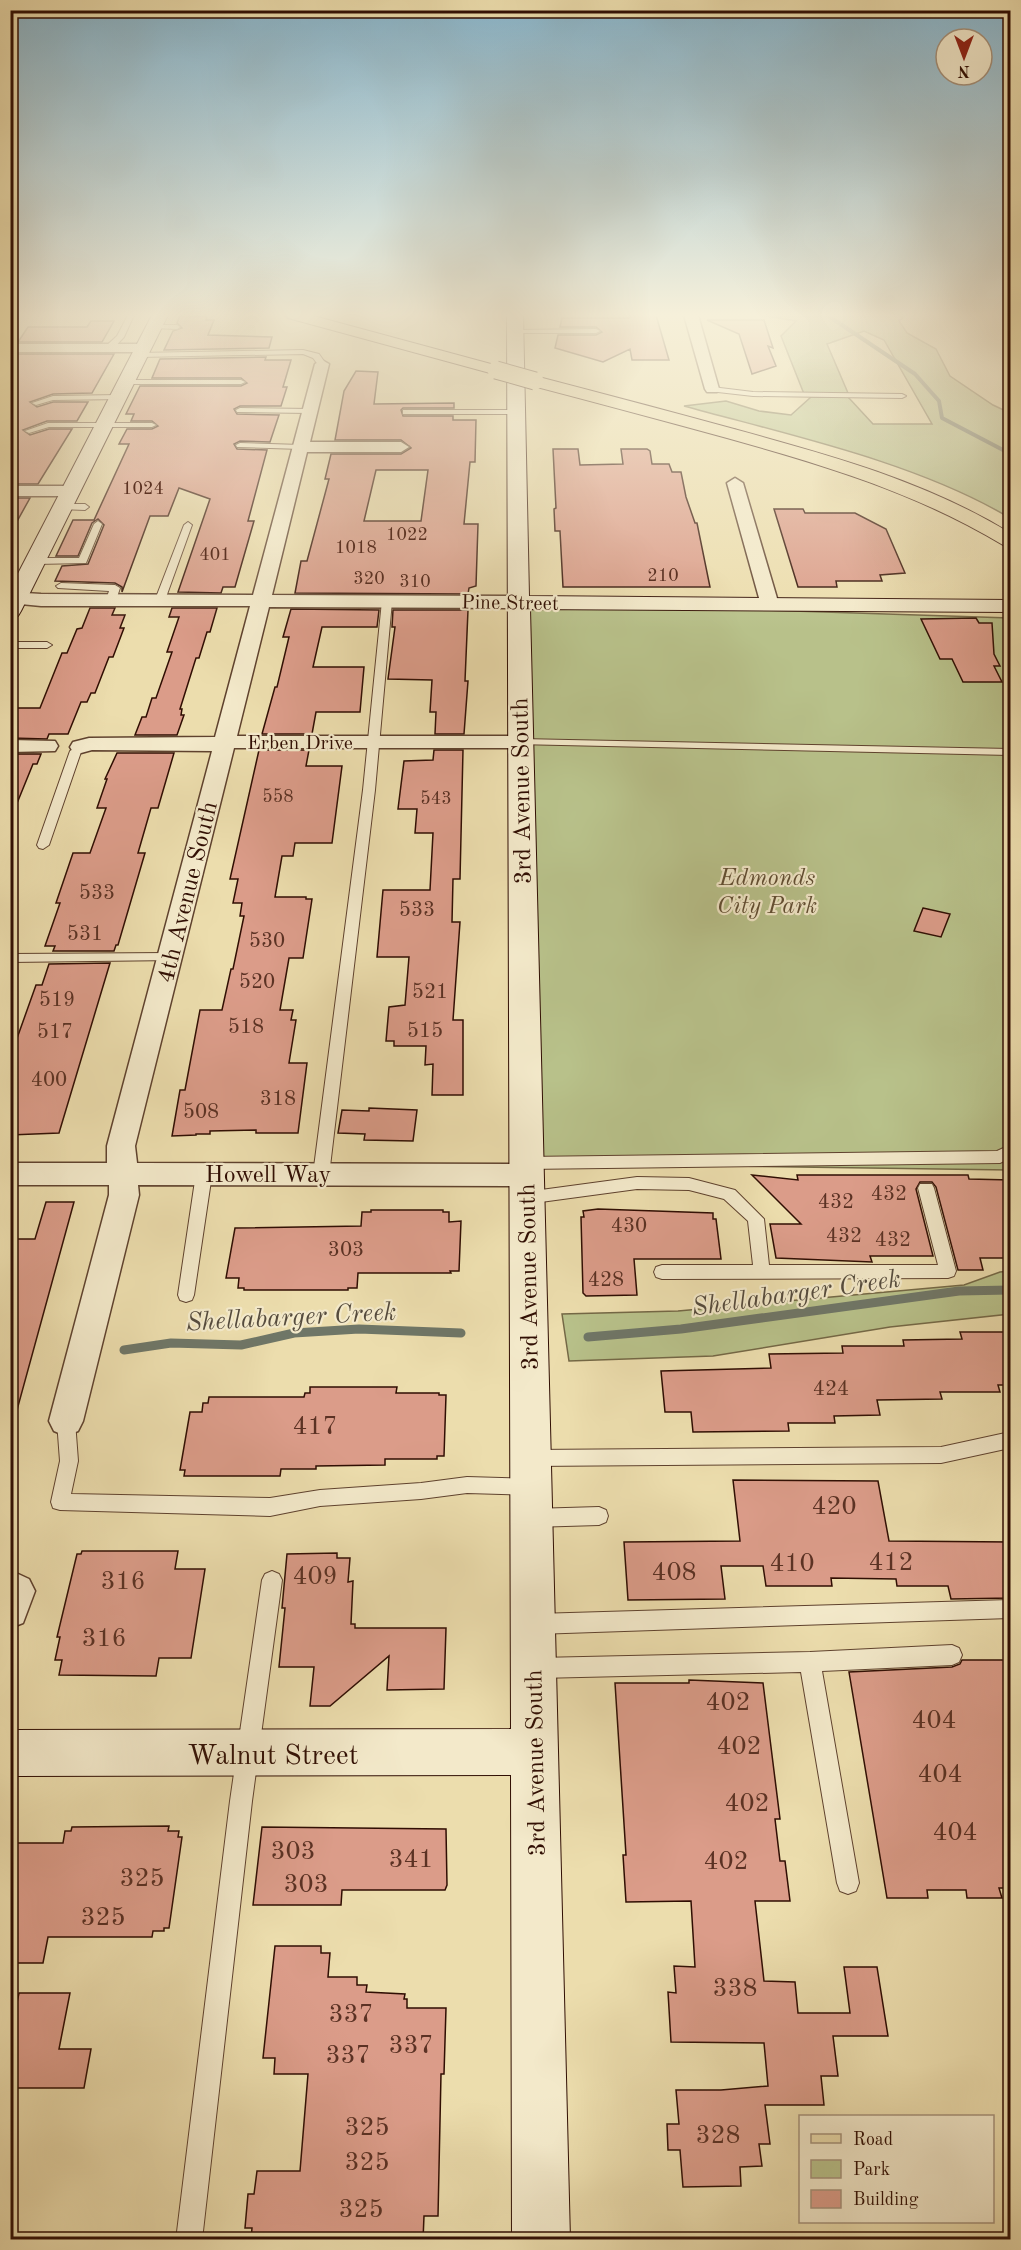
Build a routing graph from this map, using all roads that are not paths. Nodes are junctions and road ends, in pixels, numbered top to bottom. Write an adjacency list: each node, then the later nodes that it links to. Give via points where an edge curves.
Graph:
1 (106, 420): 5 (street)
2 (308, 420): 9 (street, 4th Avenue South)
3 (515, 420): 25 (street, 3rd Avenue South)
4 (679, 420): 17 (main road, bridge, via 865,473 944,504)
5 (104, 425): 6 (lane); 7 (lane, via 48,425); 13 (street)
6 (152, 425)
7 (29, 431)
8 (240, 445): 9 (lane)
9 (301, 447): 10 (street); 22 (street, 4th Avenue South)
10 (401, 447)
11 (735, 483): 26 (street)
12 (10, 491): 13 (street)
13 (67, 499): 14 (lane); 18 (street)
14 (85, 507)
15 (98, 524): 18 (lane, via 83,561)
16 (188, 525): 21 (lane)
17 (1011, 542)
18 (36, 561): 24 (street)
19 (61, 586): 20 (lane, via 115,588)
20 (111, 600): 21 (street, Pine Street); 24 (street, Pine Street)
21 (160, 600): 22 (street, Pine Street)
22 (262, 600): 23 (street, Pine Street); 30 (street, 4th Avenue South)
23 (387, 601): 25 (street, Pine Street); 31 (lane)
24 (13, 602)
25 (519, 602): 26 (street, Pine Street); 32 (street, 3rd Avenue South)
26 (770, 605): 27 (street, Pine Street)
27 (1011, 606)
28 (10, 645): 29 (lane)
29 (46, 645)
30 (226, 742): 31 (street, Erben Drive); 35 (street, Erben Drive); 38 (street, 4th Avenue South)
31 (373, 742): 32 (street, Erben Drive); 44 (lane)
32 (520, 742): 36 (lane); 45 (street, 3rd Avenue South)
33 (10, 746): 34 (street)
34 (46, 746)
35 (81, 747): 37 (lane, via 76,751)
36 (1011, 752)
37 (44, 845)
38 (171, 957): 39 (lane); 42 (street, 4th Avenue South, via 121,1146)
39 (10, 958)
40 (1011, 1151): 45 (lane, via 1000,1157)
41 (10, 1174): 42 (street, Howell Way)
42 (123, 1174): 43 (street, Howell Way); 50 (street, 4th Avenue South, via 124,1195)
43 (204, 1174): 44 (street, Howell Way); 49 (lane)
44 (321, 1174): 45 (street, Howell Way)
45 (526, 1179): 48 (lane, via 689,1184 729,1194 756,1219); 52 (street, 3rd Avenue South)
46 (926, 1188): 48 (lane, via 948,1271)
47 (662, 1272): 48 (lane)
48 (762, 1272)
49 (186, 1295)
50 (66, 1420): 52 (lane, via 69,1461 60,1502 270,1507 320,1498 467,1485)
51 (1011, 1440): 52 (lane, via 941,1455)
52 (531, 1488): 53 (lane); 56 (street, 3rd Avenue South)
53 (599, 1516)
54 (272, 1580): 62 (lane)
55 (1011, 1609): 56 (lane)
56 (533, 1624): 59 (street, 3rd Avenue South)
57 (952, 1654): 58 (lane)
58 (810, 1662): 59 (lane); 63 (lane)
59 (535, 1668): 60 (street, 3rd Avenue South)
60 (535, 1752): 62 (street, Walnut Street); 65 (street, 3rd Avenue South)
61 (10, 1753): 62 (street, Walnut Street)
62 (248, 1754): 64 (lane)
63 (848, 1883)
64 (189, 2240)
65 (541, 2240)

